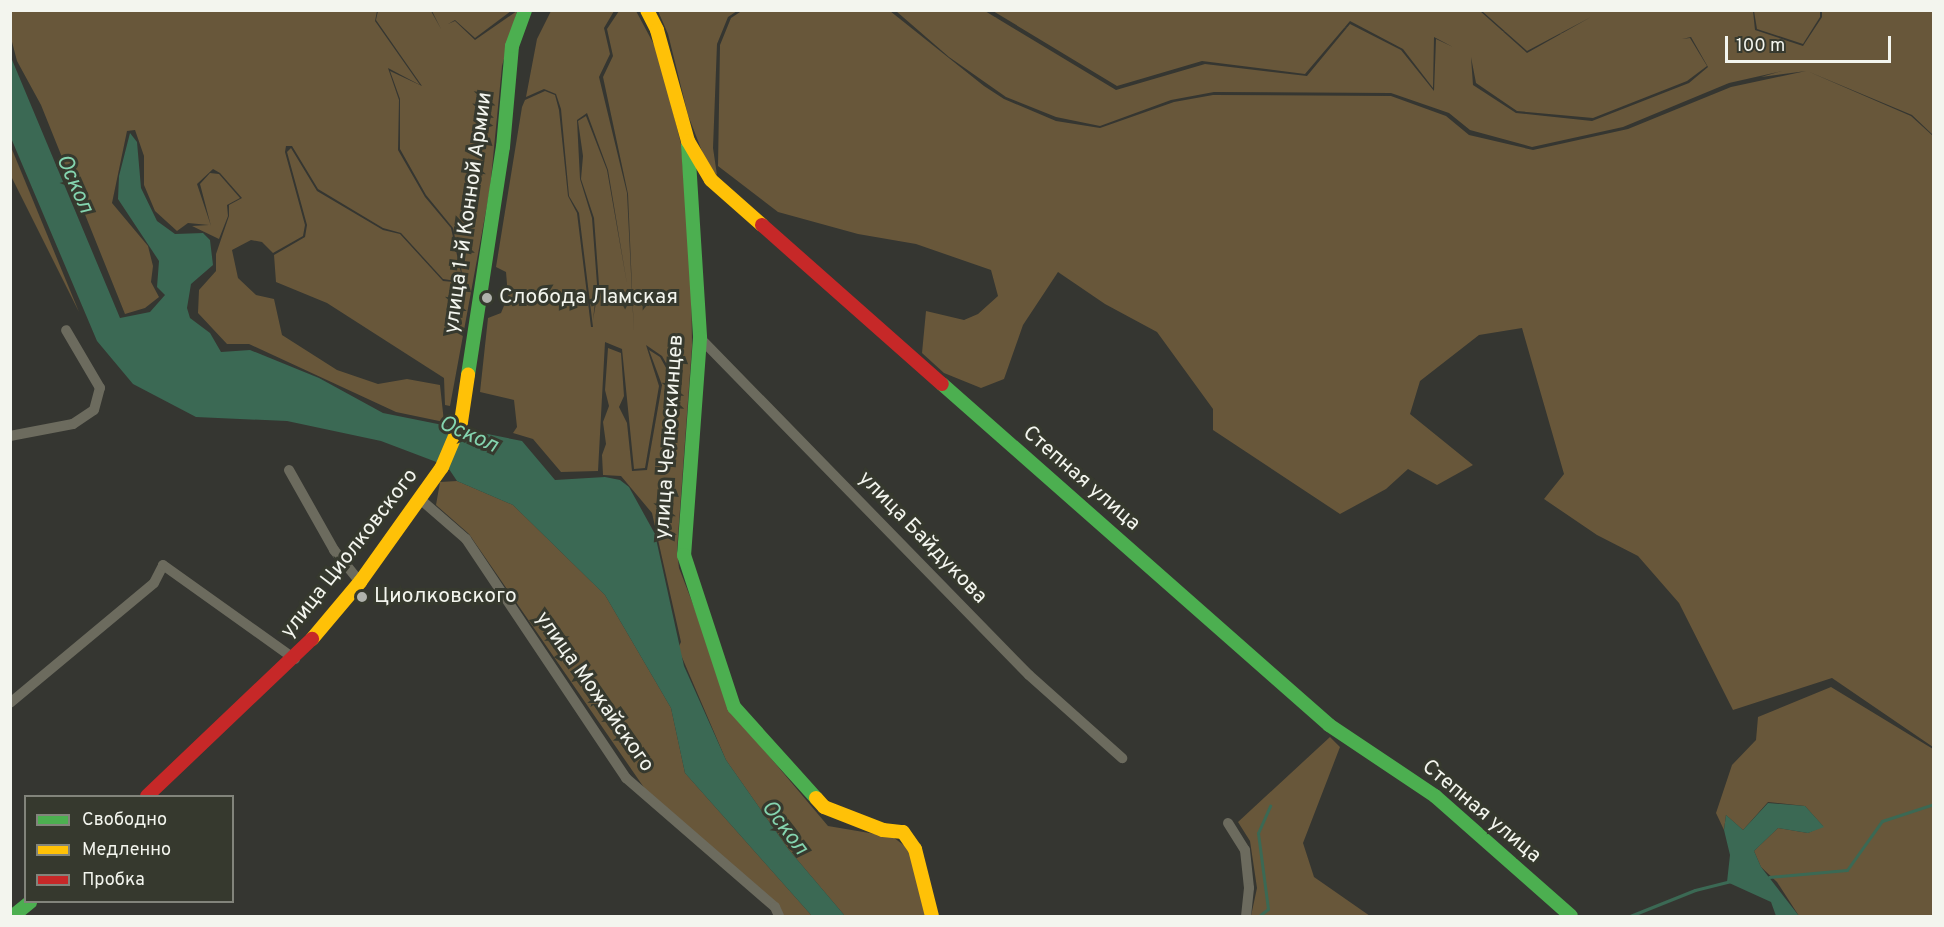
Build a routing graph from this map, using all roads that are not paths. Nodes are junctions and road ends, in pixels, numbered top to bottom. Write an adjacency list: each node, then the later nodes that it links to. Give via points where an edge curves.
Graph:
1 (525, 10): 6 (street, улица 1-й Конной Армии, via 512,46 503,147)
2 (647, 10): 3 (street, Степная улица, via 657,30)
3 (688, 141): 5 (street, улица Челюскинцев); 21 (street, Степная улица, via 711,180 1320,717 1435,796)
4 (66, 330): 7 (street, via 100,388 94,410 73,424)
5 (700, 338): 13 (street, улица Байдукова, via 1029,675); 19 (street, улица Челюскинцев, via 684,555 734,707 824,807 883,830 903,832 915,849)
6 (460, 422): 9 (street, улица Циолковского, via 442,467)
7 (10, 436)
8 (289, 470): 10 (street, via 334,550)
9 (420, 499): 10 (street, улица Циолковского); 18 (street, улица Можайского, via 466,539 626,778 775,907)
10 (360, 582): 11 (street, улица Циолковского)
11 (295, 659): 12 (street, via 163,565 154,583); 14 (street, улица Циолковского)
12 (10, 703)
13 (1122, 758)
14 (148, 795)
15 (1228, 823): 20 (street, via 1245,850 1249,888)
16 (29, 903): 17 (street)
17 (17, 915)
18 (779, 916)
19 (932, 916)
20 (1246, 916)
21 (1571, 916)

